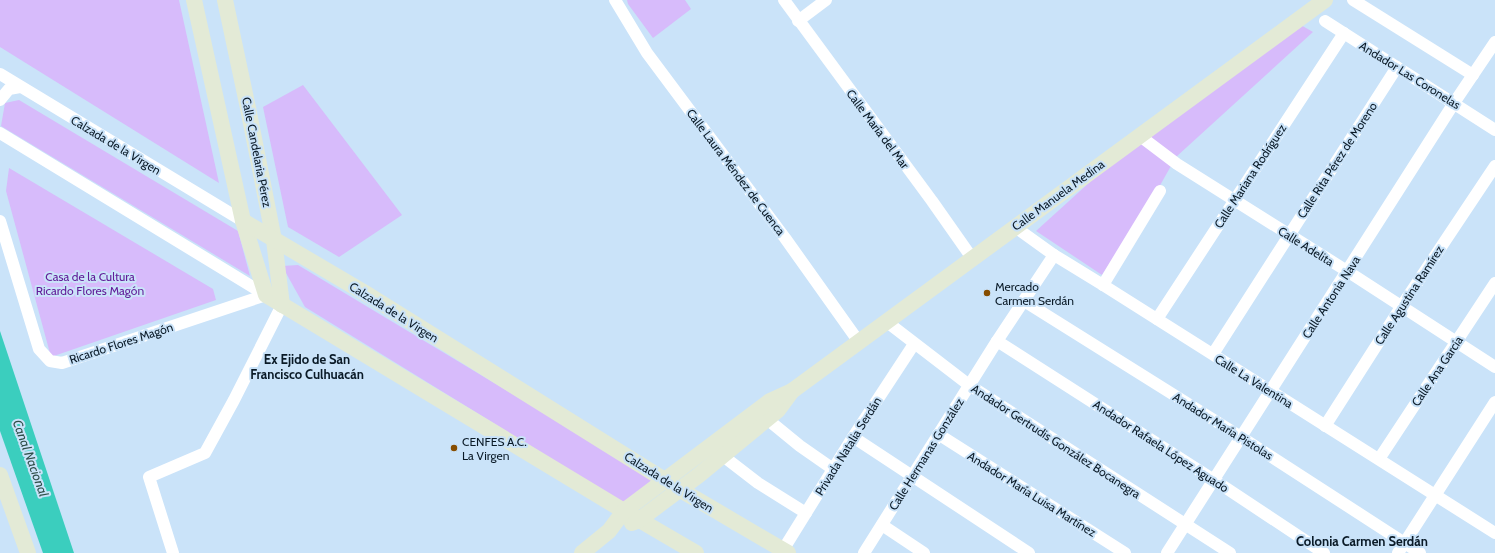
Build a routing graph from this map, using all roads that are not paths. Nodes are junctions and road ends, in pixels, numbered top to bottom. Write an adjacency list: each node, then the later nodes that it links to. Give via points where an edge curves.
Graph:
1 (194, 0): 25 (main road)
2 (225, 0): 28 (main road, Calle Candelaria Pérez)
3 (616, 0): 41 (street, Calle Laura Méndez de Cuenca, via 647,53)
4 (784, 0): 8 (street, Calle María del Mar)
5 (826, 0): 8 (street)
6 (1325, 0): 20 (main road, Calle Manuela Medina)
7 (1353, 0): 14 (street)
8 (798, 20): 30 (street, Calle María del Mar)
9 (1325, 21): 10 (street, Andador Las Coronelas)
10 (1344, 33): 12 (street, Andador Las Coronelas); 23 (street, Calle Mariana Rodríguez)
11 (1495, 42): 14 (street, Calle Antonia Nava)
12 (1397, 67): 17 (street, Andador Las Coronelas); 27 (street, Calle Rita Pérez de Moreno)
13 (0, 74): 15 (street, Calzada de la Virgen)
14 (1473, 75): 17 (street, Calle Antonia Nava)
15 (20, 87): 16 (street, via 9,89); 25 (street, Calzada de la Virgen)
16 (0, 100)
17 (1454, 103): 18 (street, Andador Las Coronelas); 31 (street, Calle Antonia Nava)
18 (1495, 130)
19 (0, 134): 34 (street)
20 (1140, 136): 23 (street, Calle Adelita); 26 (main road, Calle Manuela Medina)
21 (1495, 166): 37 (street, Calle Agustina Ramírez)
22 (1160, 191): 33 (street)
23 (1234, 201): 27 (street, Calle Adelita); 38 (street, Calle Mariana Rodríguez)
24 (0, 221): 34 (street, Ricardo Flores Magón, via 39,349 50,360 62,363)
25 (243, 221): 28 (main road, Calzada de la Virgen); 34 (main road)
26 (1015, 227): 29 (street, Calle La Valentina); 30 (main road, Calle Manuela Medina)
27 (1288, 235): 31 (street, Calle Adelita); 44 (street, Calle Rita Pérez de Moreno)
28 (274, 240): 36 (main road, Calle Candelaria Pérez); 60 (main road, Calzada de la Virgen, via 370,296)
29 (1054, 255): 33 (street, Calle La Valentina); 35 (street, Calle Hermanas González)
30 (972, 258): 39 (main road, Calle Manuela Medina)
31 (1347, 272): 37 (street, Calle Adelita); 47 (street, Calle Antonia Nava)
32 (1495, 283): 42 (street, Calle Ana García)
33 (1103, 285): 38 (street, Calle La Valentina)
34 (266, 295): 36 (main road)
35 (1024, 301): 40 (street, Calle Hermanas González); 53 (street, Andador María Pistolas)
36 (282, 305): 64 (main road); 74 (street, via 205,453 149,477)
37 (1401, 307): 42 (street, Calle Adelita); 51 (street, Calle Agustina Ramírez)
38 (1157, 319): 44 (street, Calle La Valentina)
39 (887, 322): 41 (main road, Calle Manuela Medina); 43 (street, Andador Gertrudis González Bocanegra)
40 (997, 341): 46 (street, Calle Hermanas González); 61 (street, Andador Rafaela López Aguado)
41 (859, 342): 48 (main road, Calle Manuela Medina)
42 (1457, 343): 45 (street, Calle Adelita); 56 (street, Calle Ana García)
43 (914, 344): 46 (street, Andador Gertrudis González Bocanegra); 54 (street, Privada Natalia Serdán)
44 (1213, 354): 47 (street, Calle La Valentina)
45 (1495, 367)
46 (969, 385): 52 (street, Calle Hermanas González); 68 (street, Andador Gertrudis González Bocanegra)
47 (1271, 390): 51 (street, Calle La Valentina); 53 (street, Calle Antonia Nava)
48 (792, 392): 50 (main road); 60 (main road, via 770,401)
49 (1495, 402): 63 (street)
50 (767, 419): 55 (main road); 57 (street)
51 (1325, 426): 56 (street, Calle La Valentina)
52 (938, 434): 59 (street, Calle Hermanas González); 80 (street, Andador María Luisa Martínez)
53 (1241, 437): 61 (street, Calle Antonia Nava); 71 (street, Andador María Pistolas)
54 (853, 438): 57 (street, Privada Natalia Serdán); 59 (street)
55 (723, 456): 62 (main road); 65 (street, via 758,483)
56 (1379, 459): 63 (street, Calle La Valentina)
57 (833, 469): 65 (street, Privada Natalia Serdán)
58 (0, 475): 73 (main road)
59 (912, 476): 67 (street, Calle Hermanas González); 79 (street)
60 (665, 479): 62 (main road, Calzada de la Virgen); 64 (main road)
61 (1214, 480): 68 (street, Calle Antonia Nava); 83 (street, Andador Rafaela López Aguado)
62 (679, 489): 66 (main road); 72 (main road, Calzada de la Virgen)
63 (1435, 496): 69 (street, Calle La Valentina); 71 (street)
64 (624, 511): 66 (main road); 70 (main road)
65 (806, 513): 72 (street, Privada Natalia Serdán)
66 (639, 520): 70 (main road); 76 (main road)
67 (882, 525): 77 (street, Calle Hermanas González); 78 (street)
68 (1185, 525): 81 (street, Calle Antonia Nava); 82 (street, Andador Gertrudis González Bocanegra)
69 (1493, 527)
70 (609, 531): 75 (main road)
71 (1402, 548): 84 (street, Andador María Pistolas)
72 (785, 552)
73 (28, 553)
74 (173, 553)
75 (582, 553)
76 (696, 553)
77 (864, 553)
78 (924, 553)
79 (1029, 553)
80 (1125, 553)
81 (1167, 553)
82 (1230, 553)
83 (1324, 553)
84 (1420, 553)

